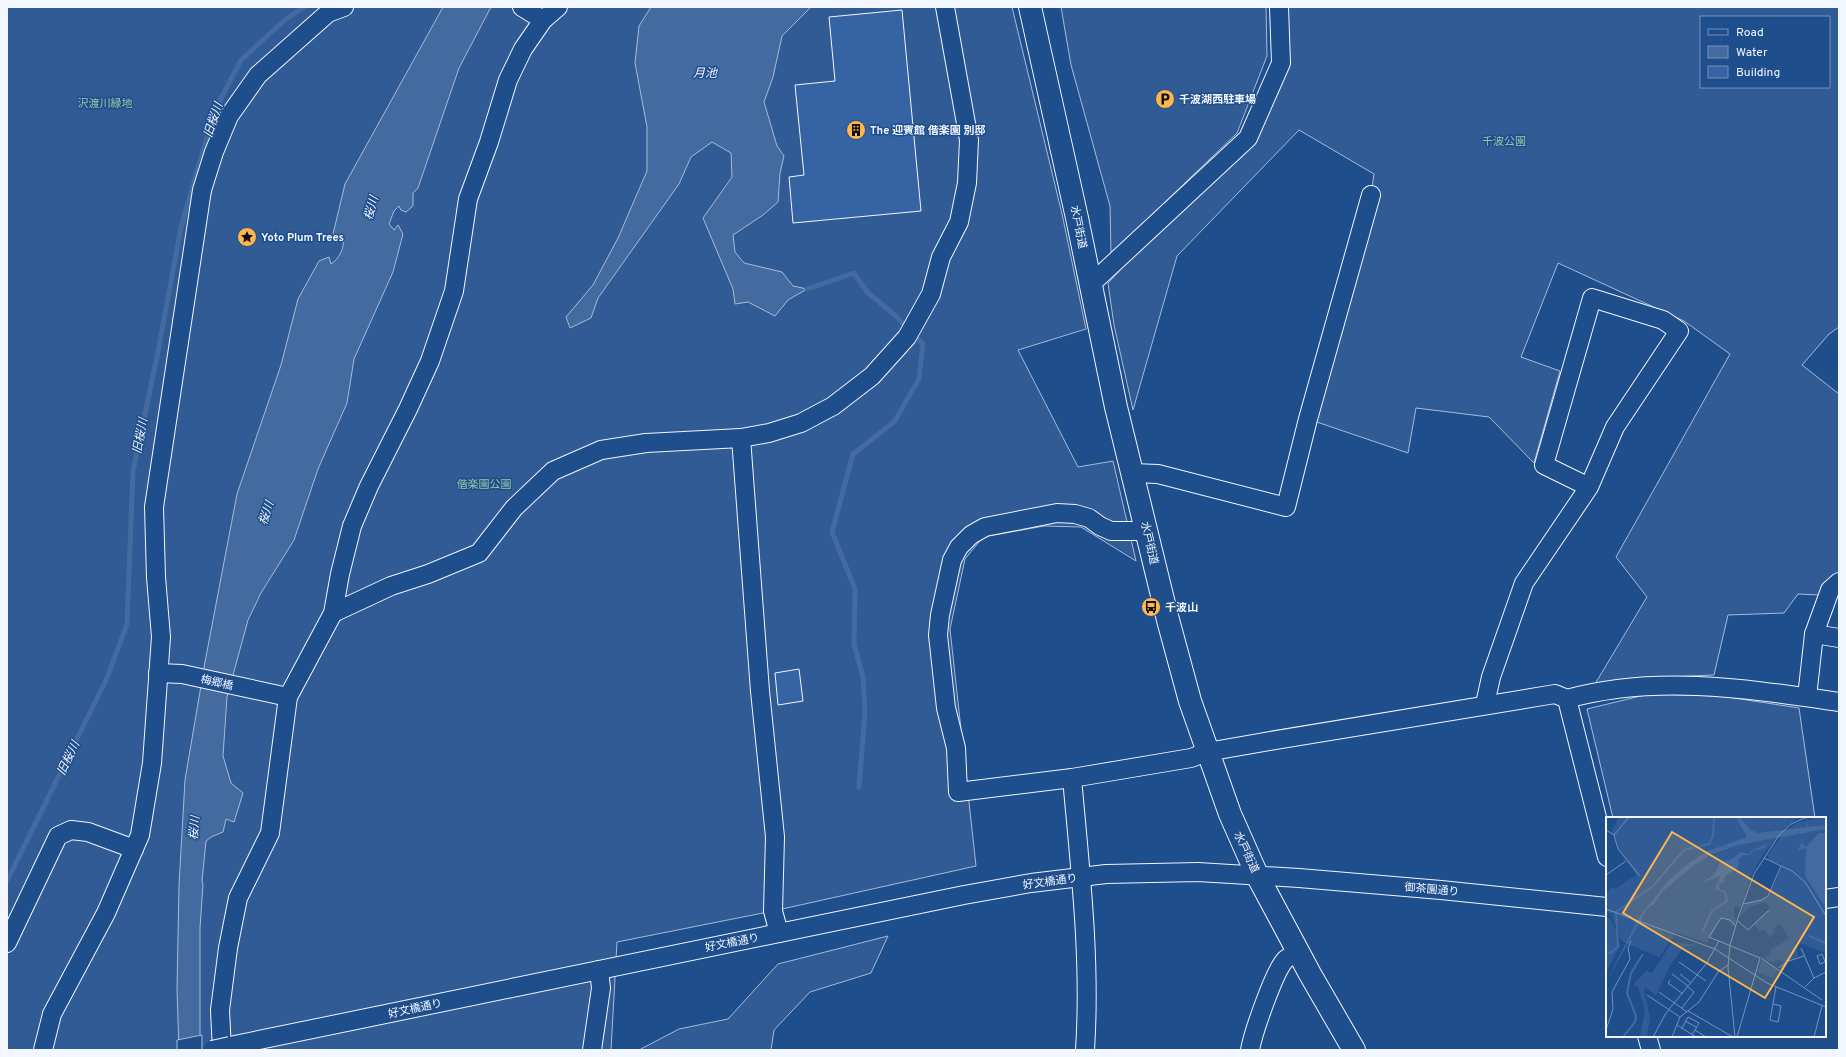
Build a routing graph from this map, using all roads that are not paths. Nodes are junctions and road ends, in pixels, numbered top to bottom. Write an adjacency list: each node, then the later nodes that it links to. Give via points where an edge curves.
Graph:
1 (344, 7): 18 (street, via 328,13 258,75 229,116 202,190 154,507 161,637)
2 (558, 7): 7 (street)
3 (945, 7): 10 (street, via 968,140 967,183 959,222 941,257 931,294 907,337 872,376 833,406 801,423)
4 (1030, 7): 9 (main road, 水戸街道)
5 (1279, 7): 9 (street, via 1281,63 1248,138)
6 (524, 8): 7 (street)
7 (543, 20): 15 (street, via 524,48 508,80 468,199 454,291 430,361 352,526)
8 (1371, 195): 11 (street, via 1286,507 1158,474)
9 (1090, 285): 11 (main road, 水戸街道)
10 (741, 438): 15 (street, via 646,443 600,450 553,471 514,508 479,553 391,586); 33 (street, via 760,691 775,837 773,911)
11 (1133, 473): 13 (main road, 水戸街道)
12 (1589, 487): 12 (street, via 1544,466 1592,298 1663,320 1679,330 1615,427); 23 (street, via 1524,583 1491,677)
13 (1148, 531): 24 (main road, 水戸街道, via 1168,620); 25 (street, via 1111,532 1089,518 1057,513 985,527 958,547 952,560 938,635 946,708 956,748 958,792)
14 (1839, 582): 16 (street, via 1830,590)
15 (333, 613): 19 (street)
16 (1814, 634): 17 (street); 20 (street)
17 (1839, 638)
18 (158, 673): 19 (street, 梅郷橋, via 182,674); 26 (street, via 152,763 140,835)
19 (288, 697): 38 (street, via 270,833 238,898 228,948 220,1010)
20 (1807, 697): 21 (street, via 1717,686 1637,686); 22 (street)
21 (1567, 699): 23 (street, via 1555,694); 27 (street)
22 (1839, 702)
23 (1485, 704): 24 (street)
24 (1207, 752): 25 (street, via 1191,758); 28 (main road, 水戸街道, via 1230,814)
25 (1072, 778): 29 (street)
26 (134, 849): 34 (street, via 88,832 71,830 58,836); 39 (street, via 106,913 52,1014)
27 (1606, 853)
28 (1257, 875): 29 (street, 好文橋通り, via 1132,872); 32 (street, 御茶園通り); 35 (main road, 水戸街道)
29 (1082, 876): 33 (street, 好文橋通り, via 964,895); 42 (street, via 1081,894 1086,946)
30 (1839, 897): 31 (street)
31 (1826, 899)
32 (1606, 907)
33 (779, 933): 36 (street, 好文橋通り)
34 (7, 942)
35 (1298, 951): 43 (street, via 1285,960 1277,973 1252,1038); 44 (main road, 水戸街道)
36 (599, 970): 38 (street, 好文橋通り); 41 (street, via 601,988)
37 (1648, 1037): 45 (street)
38 (226, 1048): 40 (street, 好文橋通り, bridge)
39 (43, 1050)
40 (212, 1050)
41 (592, 1050)
42 (1085, 1050)
43 (1250, 1050)
44 (1354, 1050)
45 (1651, 1050)

